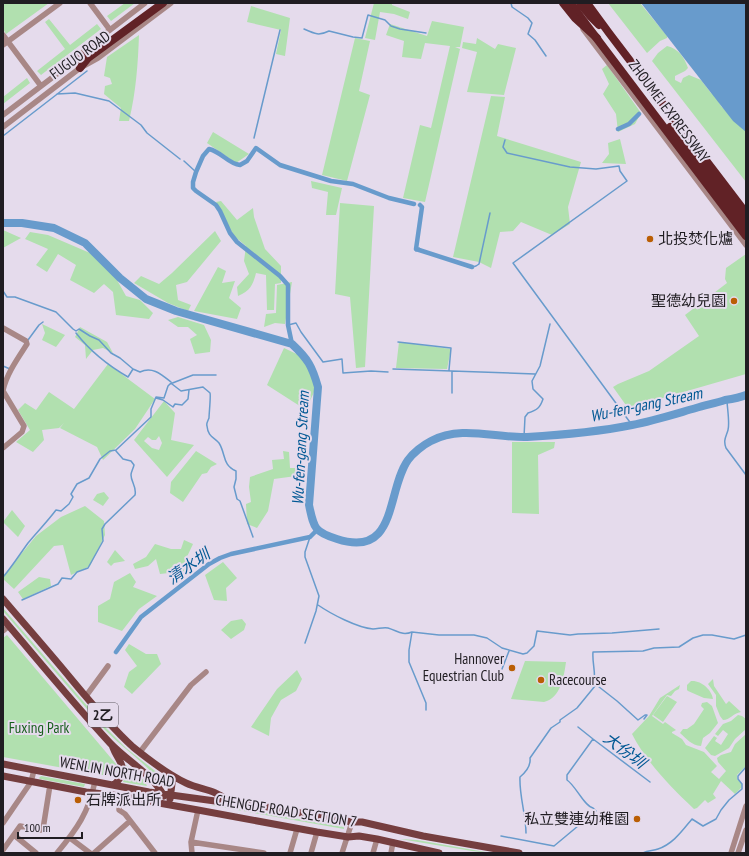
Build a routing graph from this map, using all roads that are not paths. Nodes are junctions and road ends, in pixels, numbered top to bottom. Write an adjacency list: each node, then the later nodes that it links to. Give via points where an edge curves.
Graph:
1 (60, 3): 14 (street)
2 (90, 3): 10 (street)
3 (145, 3): 10 (street, FUGUO ROAD)
4 (171, 3): 16 (street, FUGUO ROAD, via 98,58)
5 (564, 3): 13 (highway, bridge); 26 (street)
6 (570, 3): 13 (highway, ZHOUMEI EXPRESSWAY, bridge)
7 (580, 3): 11 (highway)
8 (587, 3): 11 (highway, ZHOUMEI EXPRESSWAY)
9 (158, 4): 15 (highway, via 93,51); 16 (highway, via 88,58)
10 (110, 30): 15 (street, FUGUO ROAD)
11 (609, 34): 19 (highway, ZHOUMEI EXPRESSWAY)
12 (3, 35): 14 (street)
13 (597, 38): 18 (highway, ZHOUMEI EXPRESSWAY)
14 (5, 43): 17 (street)
15 (74, 61): 17 (street, FUGUO ROAD)
16 (80, 68): 21 (street, FUGUO ROAD)
17 (41, 86): 20 (street, FUGUO ROAD)
18 (633, 87): 22 (highway, via 659,112); 25 (highway, ZHOUMEI EXPRESSWAY)
19 (655, 94): 22 (highway); 23 (highway, ZHOUMEI EXPRESSWAY)
20 (3, 115)
21 (3, 127)
22 (686, 146): 24 (highway)
23 (746, 213)
24 (746, 224)
25 (746, 236)
26 (746, 245)
27 (3, 328): 28 (street, via 28,344 7,378)
28 (3, 391): 29 (street, via 24,426 22,432)
29 (3, 448)
30 (3, 599): 35 (main road, 2乙)
31 (3, 619): 32 (main road, 2乙)
32 (6, 628): 36 (main road, 2乙)
33 (108, 666): 35 (street)
34 (206, 672): 37 (street, via 191,685)
35 (86, 696): 37 (main road, 2乙, via 113,727)
36 (112, 744): 45 (main road, via 124,770); 47 (main road, 2乙, via 145,773)
37 (140, 752): 41 (main road, 2乙)
38 (3, 764): 39 (main road, WENLIN NORTH ROAD)
39 (34, 770): 42 (main road, WENLIN NORTH ROAD); 43 (street)
40 (3, 776): 43 (main road, WENLIN NORTH ROAD)
41 (173, 776): 48 (main road); 50 (main road, 2乙, via 192,786 219,793)
42 (95, 781): 45 (main road, WENLIN NORTH ROAD); 46 (street)
43 (32, 782): 44 (main road, WENLIN NORTH ROAD); 56 (street)
44 (50, 785): 46 (main road, WENLIN NORTH ROAD); 60 (street, via 42,829 20,826)
45 (114, 785): 47 (main road, WENLIN NORTH ROAD)
46 (93, 793): 49 (main road, WENLIN NORTH ROAD); 62 (street, via 90,804)
47 (162, 793): 48 (main road, WENLIN NORTH ROAD); 51 (main road, 2乙)
48 (170, 794): 50 (main road, WENLIN NORTH ROAD, via 215,801); 51 (main road)
49 (120, 796): 51 (main road, WENLIN NORTH ROAD); 54 (street, via 119,810)
50 (227, 800): 55 (main road, CHENGDE ROAD SECTION 7 / 2乙)
51 (169, 805): 53 (main road, CHENGDE ROAD SECTION 7)
52 (746, 806): 82 (street)
53 (198, 810): 57 (main road, CHENGDE ROAD SECTION 7); 64 (street)
54 (130, 821): 71 (street); 72 (street)
55 (352, 822): 61 (street); 81 (main road, CHENGDE ROAD SECTION 7 / 2乙)
56 (3, 823)
57 (297, 829): 59 (main road, CHENGDE ROAD SECTION 7); 75 (street)
58 (746, 830): 83 (street)
59 (317, 832): 61 (main road, CHENGDE ROAD SECTION 7); 76 (street)
60 (14, 835): 66 (street); 68 (street)
61 (348, 837): 63 (main road, CHENGDE ROAD SECTION 7); 77 (street)
62 (70, 838): 69 (street); 70 (street)
63 (377, 839): 65 (main road, CHENGDE ROAD SECTION 7); 78 (street)
64 (191, 842): 73 (street); 74 (street)
65 (393, 842): 67 (main road, CHENGDE ROAD SECTION 7); 79 (street)
66 (3, 850)
67 (410, 850): 80 (main road, CHENGDE ROAD SECTION 7)
68 (36, 853)
69 (57, 853)
70 (90, 853)
71 (94, 853)
72 (155, 853)
73 (192, 853)
74 (264, 853)
75 (290, 853)
76 (311, 853)
77 (342, 853)
78 (373, 853)
79 (390, 853)
80 (439, 853)
81 (519, 853)
82 (731, 853)
83 (738, 853)

